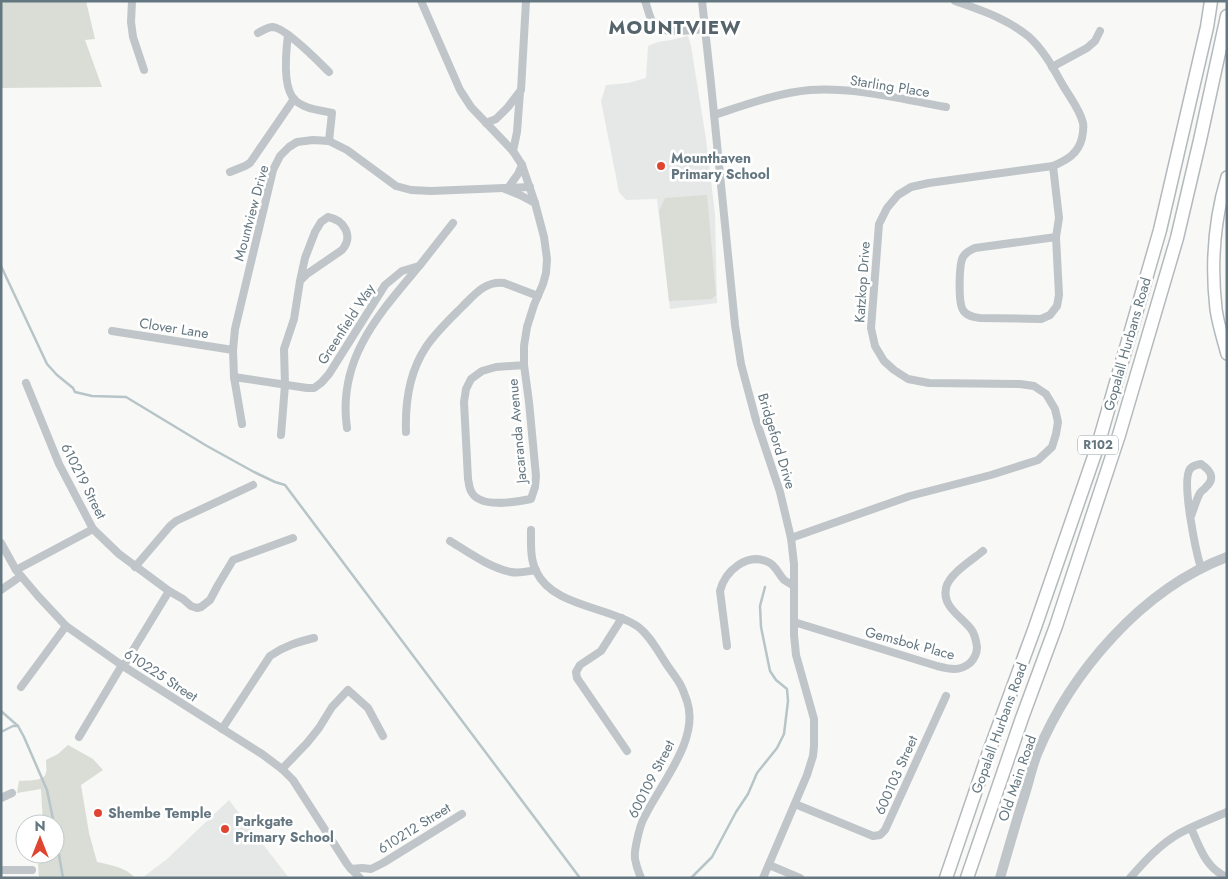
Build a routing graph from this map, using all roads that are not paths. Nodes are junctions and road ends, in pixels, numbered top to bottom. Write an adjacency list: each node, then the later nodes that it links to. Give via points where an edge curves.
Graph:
1 (132, 1): 14 (street, via 133,37)
2 (421, 1): 20 (street, Jacaranda Avenue, via 460,90)
3 (526, 1): 16 (street)
4 (645, 1): 9 (street, via 653,23 660,30)
5 (702, 1): 9 (street, Bridgeford Drive)
6 (955, 1): 13 (street, Katzkop Drive, via 1008,22 1040,48)
7 (1212, 1): 91 (main road, Gopalall Hurbans Road / R102, via 1160,230 1098,445)
8 (1227, 16): 92 (main road, Gopalall Hurbans Road / R102, via 1177,238 1119,434 1056,626)
9 (705, 29): 19 (street, Bridgeford Drive)
10 (1100, 31): 13 (street, via 1087,48)
11 (258, 33): 12 (street, via 274,27)
12 (288, 35): 15 (street); 17 (street, via 286,76)
13 (1052, 68): 24 (street, Katzkop Drive, via 1083,123 1081,144 1075,154)
14 (144, 70)
15 (329, 72)
16 (520, 90): 20 (street, via 508,107); 22 (street)
17 (294, 100): 21 (street, via 332,113); 25 (street, via 250,163)
18 (946, 107): 19 (street, Starling Place, via 856,91 809,90 771,97)
19 (714, 115): 51 (street, Bridgeford Drive, via 741,364)
20 (486, 124): 22 (street, Jacaranda Avenue)
21 (329, 141): 28 (street, Mountview Drive, via 347,150 396,186 431,191); 36 (street, Mountview Drive, via 297,142 280,156 273,170)
22 (513, 151): 23 (street, Jacaranda Avenue)
23 (522, 165): 27 (street, Jacaranda Avenue); 28 (street)
24 (1053, 166): 31 (street, via 1059,218); 51 (street, Katzkop Drive, via 930,183 911,187 898,195 879,224 871,328 875,346 884,361 908,379 929,383 1034,386 1046,394 1055,409 1058,422 1052,447 1030,463 910,496)
25 (230, 172)
26 (1227, 178): 37 (main road, via 1213,264 1216,310)
27 (530, 187): 28 (street, Mountview Drive); 29 (street, Jacaranda Avenue)
28 (505, 188): 29 (street)
29 (535, 203): 34 (street, Jacaranda Avenue, via 547,259)
30 (453, 222): 32 (street, Greenfield Way)
31 (1056, 237): 31 (street, via 1059,295 1050,315 1041,319 980,318 971,317 962,310 962,259 967,252)
32 (419, 266): 41 (street, Greenfield Way, via 402,271 386,285 321,384 314,388); 43 (street, Greenfield Way, via 379,316 361,345 347,385)
33 (300, 281): 33 (street, via 315,232 328,217 335,218 347,231 347,245); 41 (street, via 294,319 284,349)
34 (538, 296): 38 (street, Jacaranda Avenue, via 527,328); 44 (street, via 504,283 490,284 477,292 438,332 420,357 413,376 406,408)
35 (112, 331): 36 (street, Clover Lane)
36 (232, 350): 39 (street, Mountview Drive)
37 (1227, 354)
38 (524, 365): 38 (street, Jacaranda Avenue, via 535,487 531,499 512,503 486,502 477,499 468,479 466,389 471,379 482,371)
39 (234, 377): 41 (street, Greenfield Way); 42 (street, Mountview Drive)
40 (26, 383): 48 (street, 610219 Street, via 59,464)
41 (285, 385): 45 (street)
42 (242, 424)
43 (347, 428)
44 (406, 432)
45 (281, 435)
46 (253, 485): 56 (street, via 176,520)
47 (1191, 516): 47 (street, via 1187,478 1189,470 1200,464 1211,474 1210,480 1201,491); 57 (street)
48 (93, 529): 56 (street, 610219 Street); 59 (street)
49 (531, 530): 58 (street, 600109 Street)
50 (293, 538): 62 (street, 610219 Street, via 233,560 210,600 201,607 192,606)
51 (791, 538): 60 (street, Bridgeford Drive)
52 (450, 542): 58 (street, via 506,571)
53 (1, 543): 59 (street, 610225 Street)
54 (983, 550): 64 (street, Gemsbok Place, via 954,575 946,587 945,597 949,606 972,630 976,640 977,652 965,667 954,670 937,666)
55 (1227, 557): 57 (street, Old Main Road)
56 (135, 567): 62 (street, 610219 Street)
57 (1201, 568): 93 (street, Old Main Road, via 1136,614 1102,648 1074,685 1036,755)
58 (536, 570): 63 (street, 600109 Street, via 545,583 565,598)
59 (18, 573): 61 (street); 65 (street, 610225 Street)
60 (794, 586): 64 (street, Bridgeford Drive); 67 (street, via 785,581 769,562 758,559 737,565 720,590)
61 (1, 590)
62 (169, 591): 68 (street)
63 (622, 618): 74 (street, via 601,651 580,665 576,672); 88 (street, 600109 Street, via 639,627 650,640 680,684 689,714 683,748 644,817 638,835 635,862)
64 (794, 622): 78 (street, Bridgeford Drive, via 796,655 814,719 813,756)
65 (66, 626): 68 (street, 610225 Street); 69 (street)
66 (314, 638): 71 (street, via 294,643 270,656)
67 (726, 646)
68 (122, 666): 71 (street, 610225 Street); 73 (street)
69 (21, 687)
70 (946, 696): 78 (street, 600103 Street, via 880,835 873,836)
71 (222, 729): 75 (street, 610225 Street)
72 (383, 736): 75 (street, via 368,708 348,690 307,743)
73 (79, 737)
74 (627, 751)
75 (282, 769): 83 (street, 610225 Street, via 293,780)
76 (12, 793): 77 (street)
77 (1, 798)
78 (795, 804): 82 (street, Bridgeford Drive)
79 (1227, 812): 81 (street)
80 (462, 814): 83 (street, 610212 Street, via 371,869)
81 (1192, 828): 86 (street, via 1200,851 1211,866); 94 (street, via 1163,845)
82 (769, 865): 89 (street, Bridgeford Drive); 90 (street)
83 (352, 869): 87 (street)
84 (1, 870): 85 (street)
85 (32, 870)
86 (1227, 877)
87 (360, 878)
88 (641, 878)
89 (763, 878)
90 (800, 878)
91 (946, 878)
92 (967, 878)
93 (1000, 878)
94 (1130, 878)

